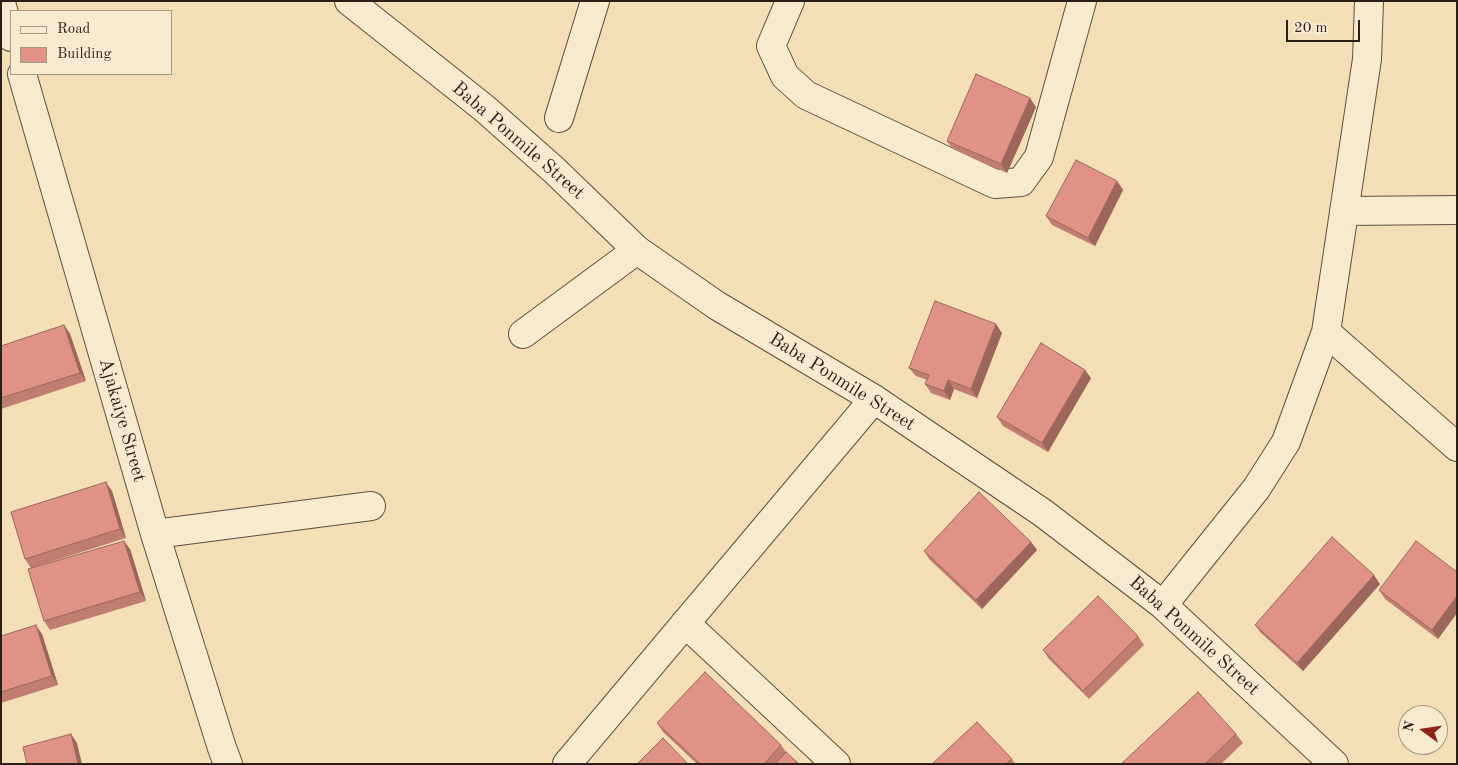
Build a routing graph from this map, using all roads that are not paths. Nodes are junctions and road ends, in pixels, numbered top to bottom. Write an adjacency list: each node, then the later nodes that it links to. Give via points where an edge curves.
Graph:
1 (349, 1): 12 (street, Baba Ponmile Street, via 484,108)
2 (595, 1): 9 (street)
3 (790, 1): 4 (street, via 771,46 785,76 806,95 995,184 1020,182 1039,158)
4 (1082, 1)
5 (1369, 1): 11 (street, via 1367,59)
6 (1, 3): 7 (street)
7 (10, 34)
8 (22, 75): 18 (street, Ajakaiye Street)
9 (559, 118)
10 (1457, 210): 11 (street)
11 (1344, 211): 13 (street)
12 (637, 250): 14 (street); 15 (street, Baba Ponmile Street, via 716,305)
13 (1326, 332): 16 (street); 19 (street, via 1286,442 1256,490)
14 (523, 334)
15 (874, 399): 19 (street, Baba Ponmile Street, via 1043,512); 20 (street)
16 (1457, 447)
17 (371, 506): 18 (street)
18 (155, 534): 21 (street, Ajakaiye Street)
19 (1163, 604): 24 (street, Baba Ponmile Street)
20 (685, 624): 22 (street); 23 (street)
21 (228, 764)
22 (567, 764)
23 (836, 764)
24 (1334, 764)

